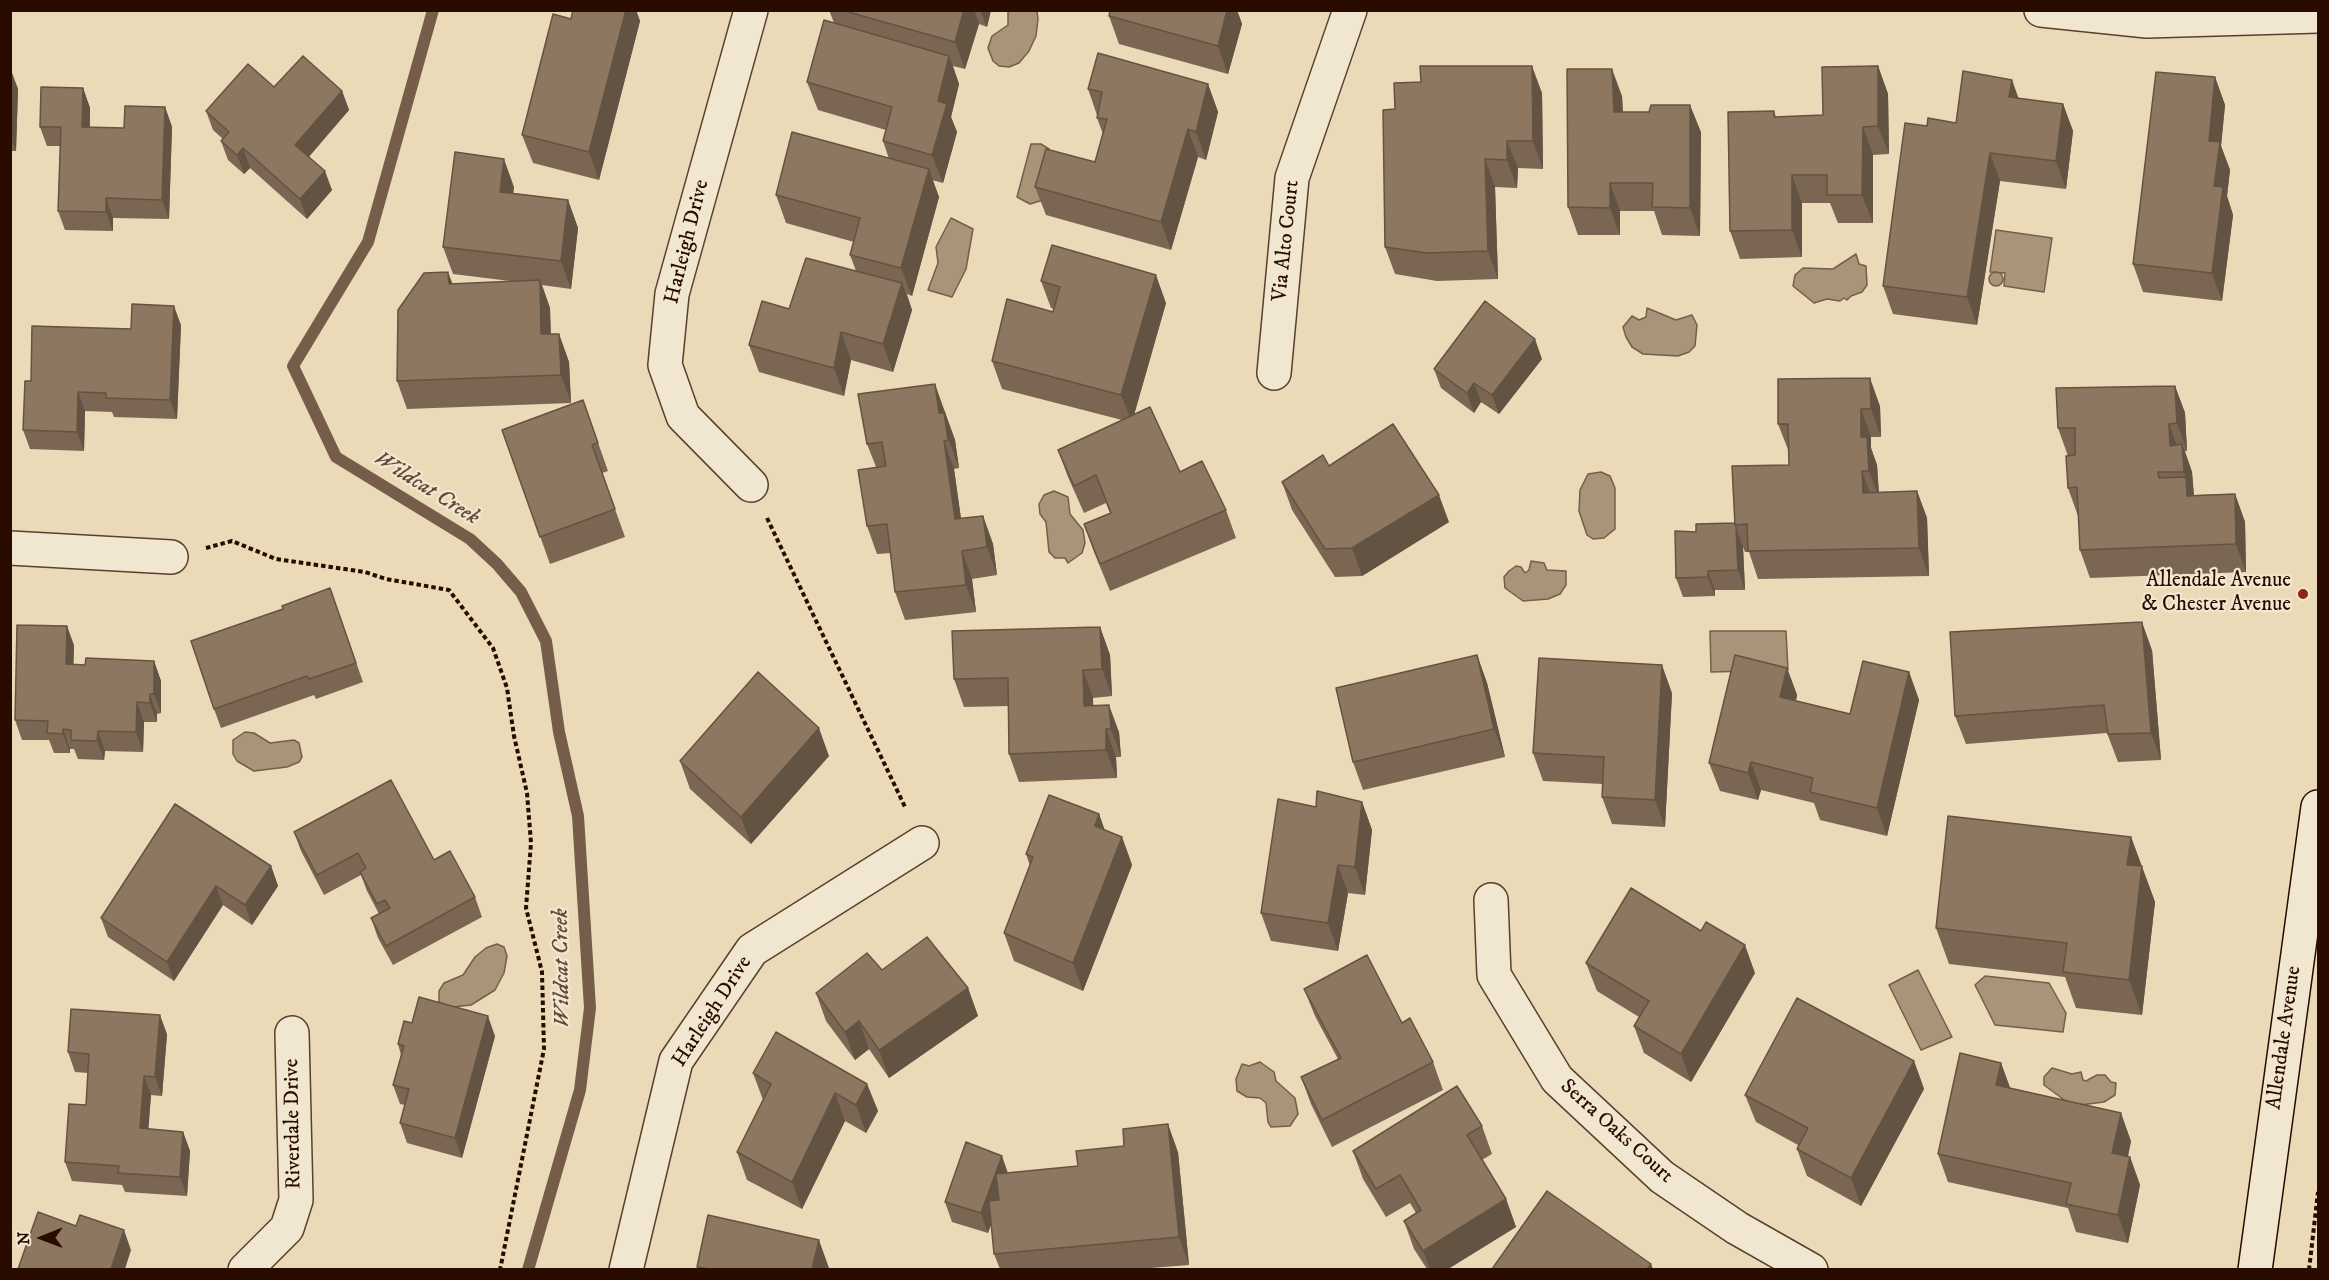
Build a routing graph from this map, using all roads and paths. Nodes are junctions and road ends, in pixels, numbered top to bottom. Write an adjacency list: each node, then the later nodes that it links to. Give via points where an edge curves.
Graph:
1 (751, 10): 6 (street, Harleigh Drive, via 672,294 664,365 683,416)
2 (1350, 10): 5 (street, Via Alto Court, via 1292,178)
3 (2041, 10): 4 (street, via 2147,21)
4 (2319, 16)
5 (1274, 373)
6 (751, 484): 10 (path)
7 (10, 548): 8 (street)
8 (171, 557): 15 (path, via 232,541 276,559 449,590 493,648 507,688 527,793 531,843 526,908 542,972 544,1048)
9 (2319, 807): 18 (street, Allendale Avenue)
10 (922, 843): 16 (street, Harleigh Drive, via 752,950 676,1061)
11 (1491, 900): 17 (street, Serra Oaks Court, via 1494,975 1557,1079 1662,1177 1737,1228)
12 (292, 1033): 14 (street, Riverdale Drive, via 296,1200 287,1228)
13 (2319, 1192): 19 (path)
14 (246, 1269)
15 (500, 1269)
16 (626, 1269)
17 (1811, 1269)
18 (2254, 1269)
19 (2309, 1269)

